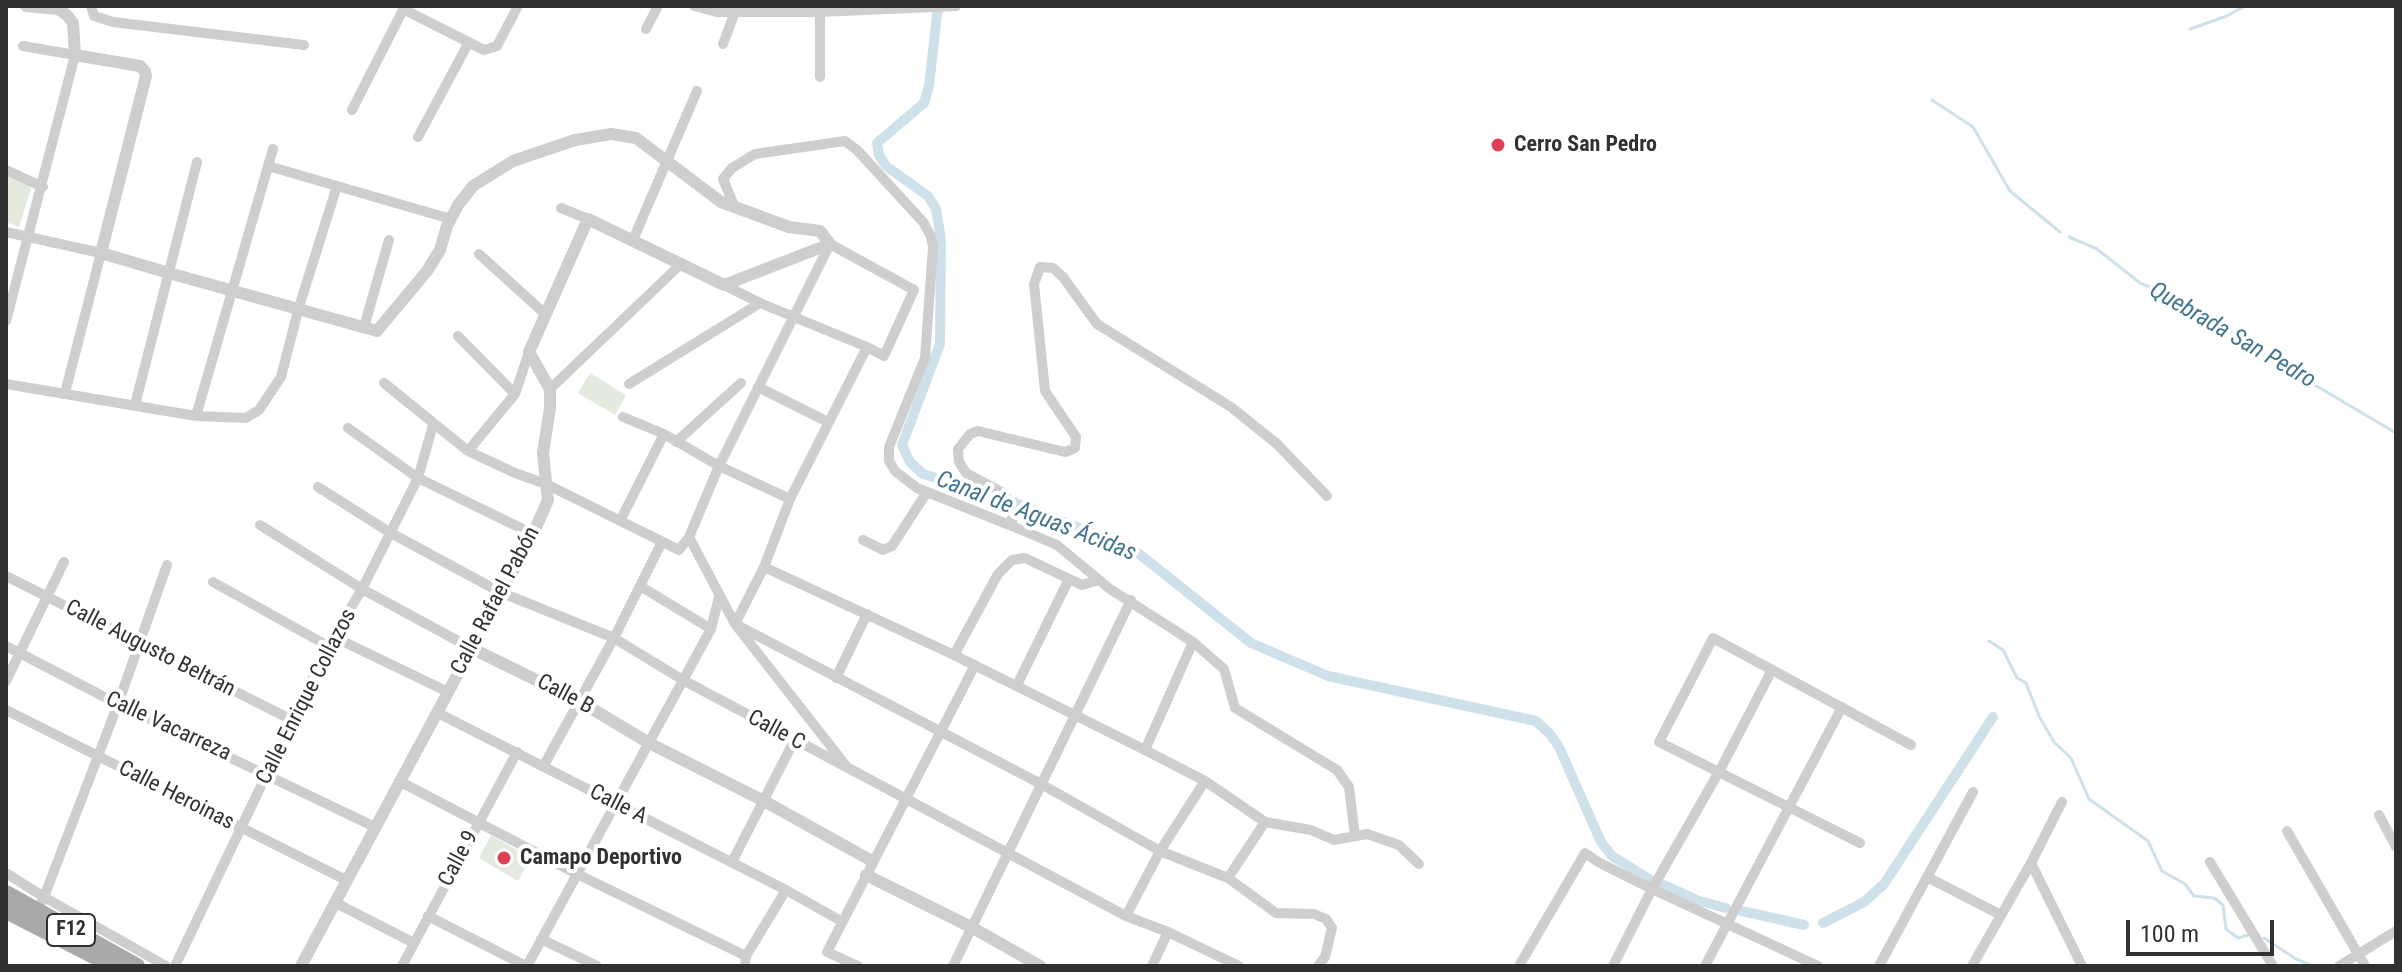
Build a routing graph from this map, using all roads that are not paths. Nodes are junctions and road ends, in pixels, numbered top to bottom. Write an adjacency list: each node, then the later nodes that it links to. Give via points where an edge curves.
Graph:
1 (26, 6): 15 (street, via 67,15 73,23)
2 (91, 6): 13 (street, via 94,16 113,22)
3 (518, 6): 11 (street, via 497,46 484,50)
4 (658, 6): 10 (street)
5 (694, 6): 9 (street)
6 (956, 6): 8 (street)
7 (404, 7): 11 (street); 18 (street)
8 (820, 9): 9 (street); 16 (street)
9 (735, 12): 12 (street)
10 (646, 29)
11 (469, 42): 19 (street)
12 (723, 44)
13 (304, 45)
14 (23, 46): 15 (street)
15 (75, 55): 26 (street); 36 (street, via 140,66 146,76)
16 (820, 77)
17 (697, 91): 22 (street)
18 (352, 110)
19 (418, 137)
20 (273, 149): 23 (street)
21 (197, 162): 39 (street)
22 (667, 162): 28 (street); 29 (street, via 624,135 575,140 490,174 473,186); 34 (street)
23 (268, 166): 25 (street); 41 (street)
24 (6, 170): 26 (street)
25 (337, 186): 29 (street); 43 (street)
26 (43, 187): 32 (street)
27 (561, 208): 30 (street)
28 (735, 208): 35 (street, via 789,227 820,231); 72 (street, via 723,179 732,168 755,154 845,141 923,222 933,247 925,358 889,447 889,461 906,482)
29 (451, 219): 47 (street, via 427,271 377,331)
30 (588, 219): 34 (street); 45 (street)
31 (6, 232): 32 (street)
32 (30, 235): 36 (street); 44 (street)
33 (389, 240): 47 (street)
34 (633, 240): 38 (street)
35 (830, 244): 40 (street); 46 (street); 49 (street, via 914,290 884,356)
36 (101, 253): 39 (street); 57 (street)
37 (479, 254): 45 (street)
38 (682, 263): 40 (street); 56 (street)
39 (169, 273): 41 (street); 59 (street)
40 (724, 285): 42 (street)
41 (234, 289): 43 (street); 60 (street)
42 (760, 303): 46 (street); 54 (street)
43 (299, 307): 47 (street); 60 (street, via 281,377 259,410 246,418)
44 (7, 313)
45 (544, 313): 50 (street)
46 (792, 316): 49 (street); 55 (street)
47 (364, 327)
48 (458, 336): 58 (street)
49 (867, 347): 62 (street)
50 (529, 352): 56 (street); 58 (street)
51 (384, 383): 63 (street)
52 (741, 383): 66 (street)
53 (6, 384): 57 (street)
54 (629, 384)
55 (758, 387): 62 (street); 68 (street)
56 (550, 389): 70 (street, Calle Rafael Pabón, via 543,453)
57 (65, 393): 59 (street)
58 (515, 394): 67 (street)
59 (135, 405): 60 (street)
60 (196, 416)
61 (623, 417): 65 (street)
62 (828, 422): 74 (street)
63 (433, 425): 67 (street); 69 (street, Calle Enrique Collazos)
64 (348, 428): 69 (street)
65 (664, 434): 66 (street); 75 (street)
66 (676, 442): 68 (street)
67 (468, 451): 70 (street)
68 (719, 466): 74 (street); 80 (street)
69 (418, 478): 78 (street, Calle Enrique Collazos); 79 (street)
70 (546, 484): 75 (street); 79 (street, Calle Rafael Pabón, via 548,500)
71 (318, 487): 78 (street, Calle C)
72 (927, 492): 77 (street); 81 (street, via 892,546 883,550)
73 (1327, 496): 77 (street, via 1277,444 1231,407 1097,324 1063,277 1053,268 1040,267 1034,284 1045,391 1076,437 1075,448 1065,452 978,431 958,449 962,468 1005,494)
74 (790, 499): 85 (street)
75 (620, 521): 82 (street)
76 (260, 525): 91 (street, Calle B)
77 (1012, 526): 88 (street, via 1057,545)
78 (389, 532): 91 (street, Calle Enrique Collazos); 92 (street, Calle C)
79 (533, 534): 92 (street, Calle Rafael Pabón)
80 (689, 537): 82 (street, via 679,550); 94 (street)
81 (863, 540)
82 (662, 542): 90 (street)
83 (64, 562): 93 (street)
84 (167, 565): 102 (street)
85 (764, 567): 96 (street); 97 (street)
86 (6, 576): 93 (street, Calle Augusto Beltrán)
87 (1069, 579): 88 (street, via 1082,585); 106 (street, via 1025,558 1012,560 998,574); 112 (street)
88 (1099, 580): 95 (street)
89 (213, 582): 100 (street)
90 (640, 586): 98 (street); 99 (street)
91 (362, 589): 100 (street, Calle Enrique Collazos); 104 (street, Calle B)
92 (500, 592): 99 (street, Calle C); 104 (street, Calle Rafael Pabón)
93 (45, 596): 102 (street, Calle Augusto Beltrán); 105 (street)
94 (719, 597): 97 (street); 98 (street)
95 (1131, 600): 101 (street); 119 (street)
96 (867, 614): 106 (street); 109 (street)
97 (735, 624): 109 (street); 129 (street)
98 (711, 629): 110 (street)
99 (614, 638): 110 (street, Calle C); 114 (street)
100 (331, 641): 113 (street); 120 (street, Calle Enrique Collazos)
101 (1193, 642): 125 (street); 147 (street, via 1224,669 1235,708 1337,770 1349,787)
102 (140, 643): 115 (street); 120 (street, Calle Augusto Beltrán)
103 (6, 646): 105 (street, Calle Vacarreza)
104 (471, 648): 113 (street, Calle Rafael Pabón); 114 (street, Calle B)
105 (19, 652): 111 (street); 115 (street, Calle Vacarreza)
106 (954, 655): 107 (street)
107 (975, 665): 112 (street); 121 (street)
108 (1772, 670): 116 (street); 130 (street); 130 (street, via 1713,638 1706,651 1659,742)
109 (836, 678): 121 (street)
110 (683, 680): 122 (street, Calle C); 123 (street)
111 (6, 681)
112 (1017, 685): 119 (street)
113 (448, 692): 118 (street, Calle Rafael Pabón)
114 (579, 701): 123 (street, Calle B); 128 (street)
115 (118, 704): 127 (street); 131 (street, Calle Vacarreza)
116 (1842, 707): 124 (street); 140 (street)
117 (6, 710): 127 (street, Calle Heroinas)
118 (438, 713): 126 (street, Calle A); 132 (street, Calle Rafael Pabón)
119 (1075, 716): 125 (street); 134 (street)
120 (294, 721): 131 (street, Calle Enrique Collazos)
121 (940, 731): 134 (street); 136 (street)
122 (794, 741): 129 (street, Calle C); 137 (street)
123 (649, 743): 137 (street, Calle B); 139 (street)
124 (1911, 745)
125 (1145, 750): 133 (street)
126 (517, 752): 128 (street, Calle A); 143 (street, Calle 9)
127 (98, 757): 145 (street, Calle Heroinas); 167 (street)
128 (544, 765): 139 (street, Calle A)
129 (847, 767): 136 (street, Calle C)
130 (1720, 770): 140 (street); 163 (street)
131 (267, 774): 144 (street, Calle Vacarreza); 145 (street, Calle Enrique Collazos)
132 (399, 781): 143 (street); 144 (street, Calle Rafael Pabón)
133 (1205, 781): 142 (street); 150 (street)
134 (1041, 784): 150 (street); 151 (street)
135 (1973, 792): 160 (street)
136 (905, 798): 151 (street, Calle C); 152 (street)
137 (764, 801): 152 (street, Calle B); 153 (street)
138 (2062, 802): 155 (street)
139 (616, 805): 153 (street, Calle A); 158 (street)
140 (1789, 805): 148 (street); 173 (street)
141 (2379, 815): 149 (street)
142 (1265, 822): 147 (street, via 1334,840); 161 (street)
143 (478, 824): 158 (street); 170 (street, Calle 9)
144 (375, 827): 162 (street, Calle Rafael Pabón)
145 (243, 829): 162 (street, Calle Heroinas); 185 (street, Calle Enrique Collazos)
146 (2287, 831): 179 (street)
147 (1355, 836): 156 (street, via 1367,834 1399,845)
148 (1860, 843)
149 (2396, 847)
150 (1160, 851): 161 (street); 171 (street)
151 (1008, 853): 171 (street, Calle C); 174 (street)
152 (872, 861): 159 (street)
153 (732, 862): 164 (street, Calle A)
154 (2210, 862): 203 (street)
155 (2031, 863): 169 (street); 202 (street)
156 (1419, 864)
157 (6, 873): 167 (street)
158 (579, 875): 177 (street); 181 (street)
159 (866, 875): 172 (street); 174 (street)
160 (1927, 877): 169 (street); 200 (street)
161 (1228, 878): 195 (street, via 1276,913 1326,919 1332,928)
162 (346, 880): 166 (street, Calle Rafael Pabón)
163 (1652, 889): 173 (street); 196 (street, via 1585,853); 197 (street)
164 (786, 890): 172 (street, Calle A); 181 (street)
165 (6, 893): 167 (main road, F12)
166 (334, 902): 178 (street); 186 (street, Calle Rafael Pabón)
167 (40, 904): 183 (main road, F12); 184 (street)
168 (6, 911): 180 (main road, F12)
169 (2001, 915): 201 (street)
170 (428, 916): 178 (street, Calle 9); 188 (street)
171 (1126, 916): 176 (street, Calle C)
172 (841, 921): 190 (street, via 827,952)
173 (1728, 922): 198 (street); 199 (street)
174 (973, 928): 191 (street); 192 (street)
175 (2396, 931): 179 (street)
176 (1168, 932): 193 (street); 194 (street, Calle C)
177 (541, 939): 188 (street); 189 (street)
178 (414, 943): 187 (street, Calle 9)
179 (2358, 955): 204 (street); 205 (street)
180 (89, 960): 182 (main road, F12)
181 (746, 961)
182 (113, 966)
183 (137, 966)
184 (166, 966)
185 (175, 966)
186 (301, 966)
187 (402, 966)
188 (526, 966)
189 (597, 966)
190 (858, 966)
191 (953, 966)
192 (1040, 966)
193 (1152, 966)
194 (1239, 966)
195 (1318, 966)
196 (1519, 966)
197 (1613, 966)
198 (1705, 966)
199 (1818, 966)
200 (1879, 966)
201 (1972, 966)
202 (2082, 966)
203 (2273, 966)
204 (2339, 966)
205 (2365, 966)

